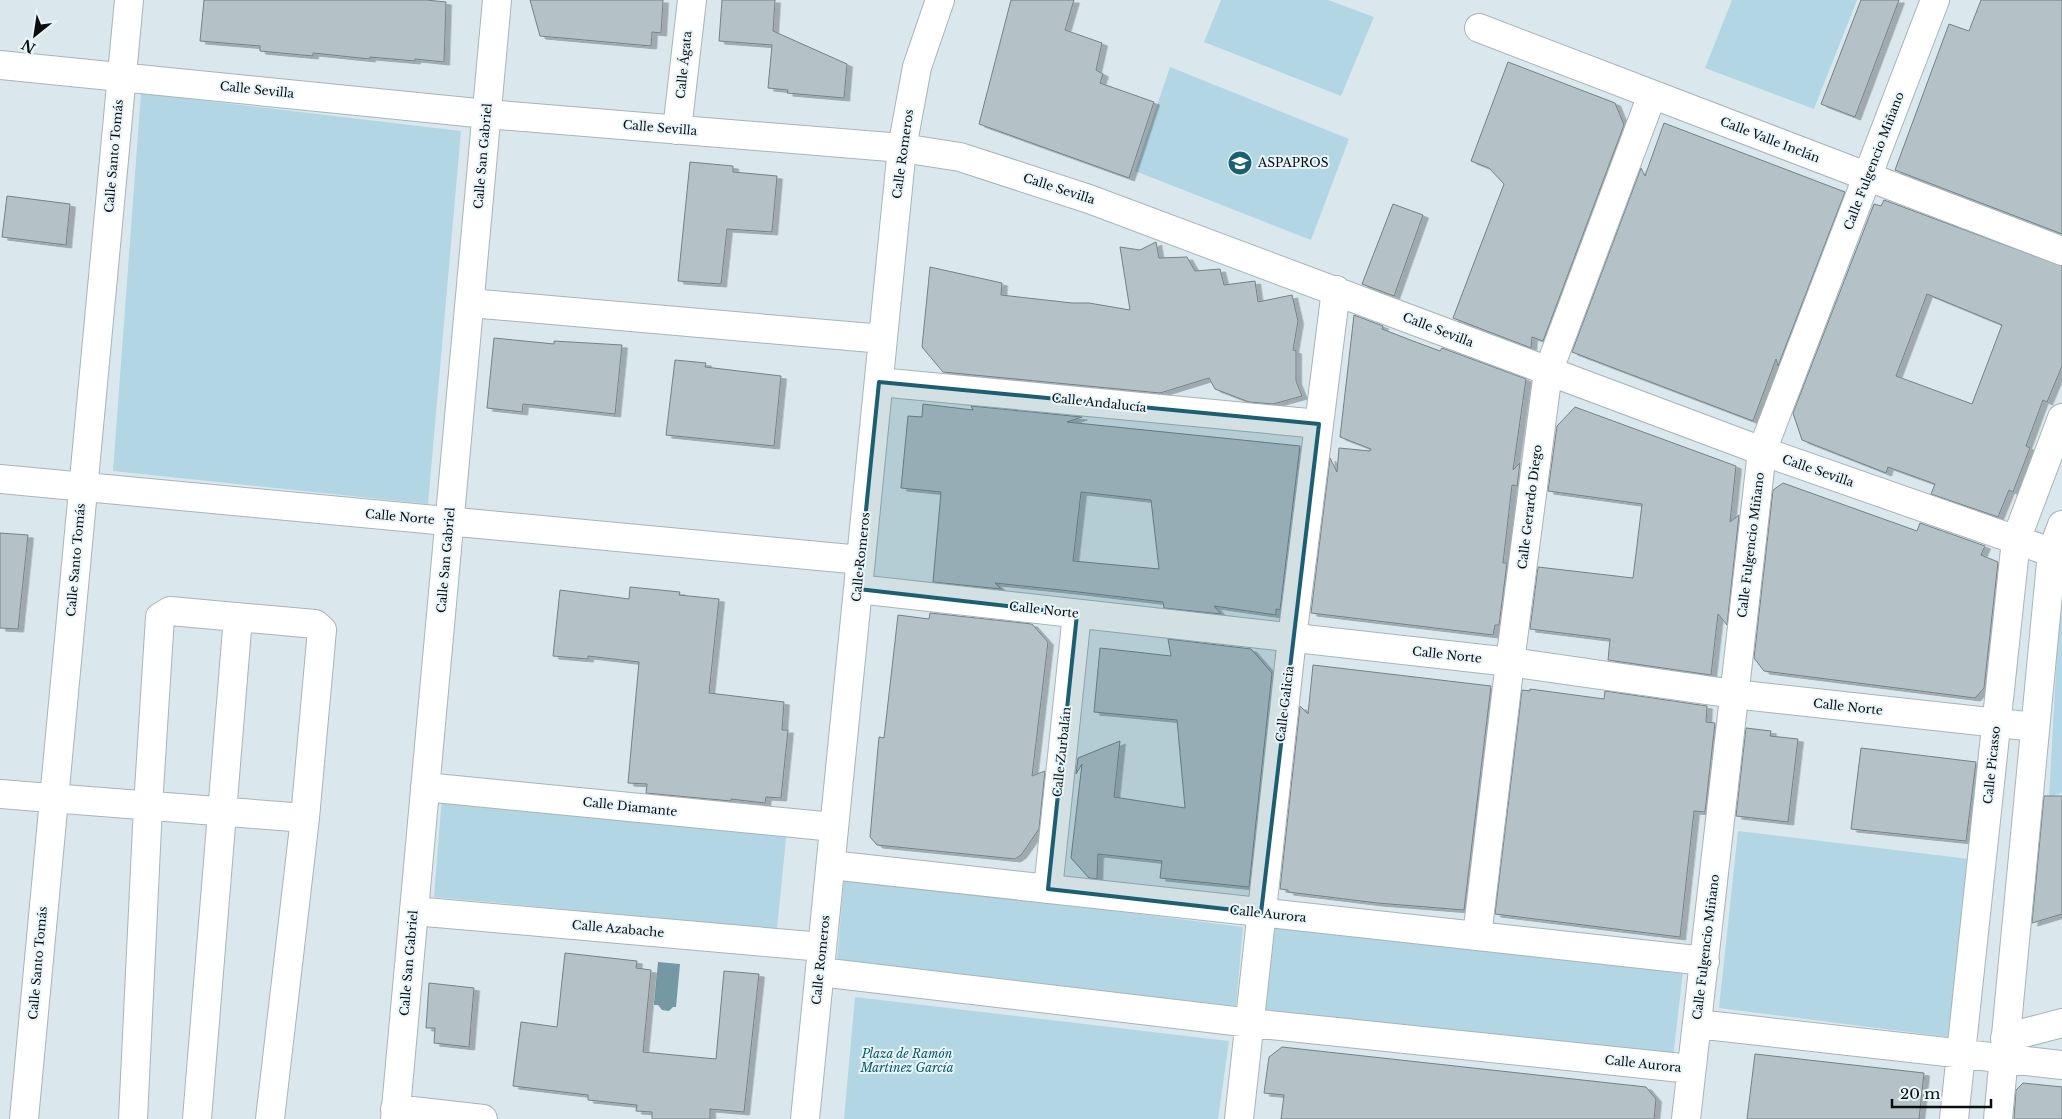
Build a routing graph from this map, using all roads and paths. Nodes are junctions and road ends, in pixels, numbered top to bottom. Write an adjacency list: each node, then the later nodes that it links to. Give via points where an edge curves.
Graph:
1 (129, 0): 8 (street, Calle Santo Tomás)
2 (498, 0): 10 (street, Calle San Gabriel)
3 (692, 0): 11 (street, Calle Ágata)
4 (940, 0): 12 (street, Calle Romeros, via 917,67)
5 (1935, 0): 13 (street, Calle Fulgencio Miñano)
6 (1479, 28): 9 (street, Calle Valle Inclán)
7 (0, 65): 8 (street, Calle Sevilla)
8 (122, 76): 10 (street, Calle Sevilla); 24 (street, Calle Santo Tomás)
9 (1652, 95): 13 (street, Calle Valle Inclán); 18 (street, Calle Gerardo Diego)
10 (487, 114): 11 (street, Calle Sevilla); 16 (street, Calle San Gabriel)
11 (677, 130): 12 (street, Calle Sevilla)
12 (902, 148): 15 (street, Calle Sevilla, via 960,157 1089,199); 17 (street, Calle Romeros)
13 (1868, 177): 14 (street, Calle Valle Inclán); 22 (street, Calle Fulgencio Miñano)
14 (2062, 250)
15 (1336, 290): 18 (street, Calle Sevilla); 21 (street, Calle Galicia)
16 (470, 303): 17 (street); 25 (street, Calle San Gabriel)
17 (883, 339): 19 (street, Calle Romeros)
18 (1548, 372): 22 (street, Calle Sevilla); 34 (street, Calle Gerardo Diego)
19 (879, 382): 21 (street, Calle Andalucía); 29 (street, Calle Romeros)
20 (2062, 418): 27 (street, Calle Picasso)
21 (1319, 424): 33 (street, Calle Galicia)
22 (1762, 451): 27 (street, Calle Sevilla); 35 (street, Calle Fulgencio Miñano)
23 (0, 479): 24 (street, Calle Norte)
24 (83, 487): 25 (street, Calle Norte); 40 (street, Calle Santo Tomás)
25 (450, 521): 29 (street, Calle Norte); 38 (street, Calle San Gabriel)
26 (2062, 525): 28 (street)
27 (2016, 540): 28 (street, Calle Sevilla); 36 (street, Calle Picasso)
28 (2057, 554): 37 (street)
29 (861, 560): 30 (street, Calle Romeros)
30 (858, 589): 31 (street, Calle Norte); 44 (street, Calle Romeros)
31 (1077, 614): 33 (street, Calle Norte); 46 (street, Calle Zurbalán)
32 (238, 617): 41 (street, via 170,611 160,617); 42 (street); 43 (street, via 315,624 322,630)
33 (1292, 638): 34 (street, Calle Norte); 48 (street, Calle Galicia)
34 (1510, 662): 35 (street, Calle Norte); 49 (street, Calle Gerardo Diego)
35 (1734, 694): 36 (street, Calle Norte); 51 (street, Calle Fulgencio Miñano)
36 (1996, 724): 37 (street, Calle Norte); 56 (street, Calle Picasso)
37 (2035, 727): 55 (street)
38 (425, 788): 44 (street, Calle Diamante); 47 (street, Calle San Gabriel)
39 (0, 794): 40 (street)
40 (54, 799): 41 (street); 60 (street, Calle Santo Tomás)
41 (148, 806): 42 (street); 61 (street)
42 (223, 812): 43 (street); 62 (street)
43 (305, 818): 63 (street)
44 (834, 827): 45 (street, Calle Romeros)
45 (831, 865): 46 (street, Calle Aurora); 50 (street, Calle Romeros)
46 (1048, 889): 48 (street, Calle Aurora)
47 (414, 911): 50 (street, Calle Azabache); 59 (street, Calle San Gabriel)
48 (1261, 913): 49 (street, Calle Aurora); 52 (street, Calle Galicia)
49 (1477, 936): 51 (street, Calle Aurora)
50 (821, 960): 52 (street, Calle Aurora); 65 (street, Calle Romeros)
51 (1705, 961): 54 (street, Calle Fulgencio Miñano)
52 (1251, 1023): 58 (street, Calle Aurora); 66 (street, Calle Galicia)
53 (2062, 1023): 55 (street)
54 (1697, 1024): 56 (street); 58 (street, Calle Fulgencio Miñano)
55 (2004, 1048): 56 (street); 57 (street); 69 (street)
56 (1961, 1054): 68 (street, Calle Picasso)
57 (2062, 1065)
58 (1691, 1069): 67 (street, Calle Fulgencio Miñano)
59 (395, 1114): 64 (street)
60 (24, 1119)
61 (133, 1119)
62 (197, 1119)
63 (270, 1119)
64 (483, 1119)
65 (805, 1119)
66 (1239, 1119)
67 (1686, 1119)
68 (1954, 1119)
69 (1998, 1119)

